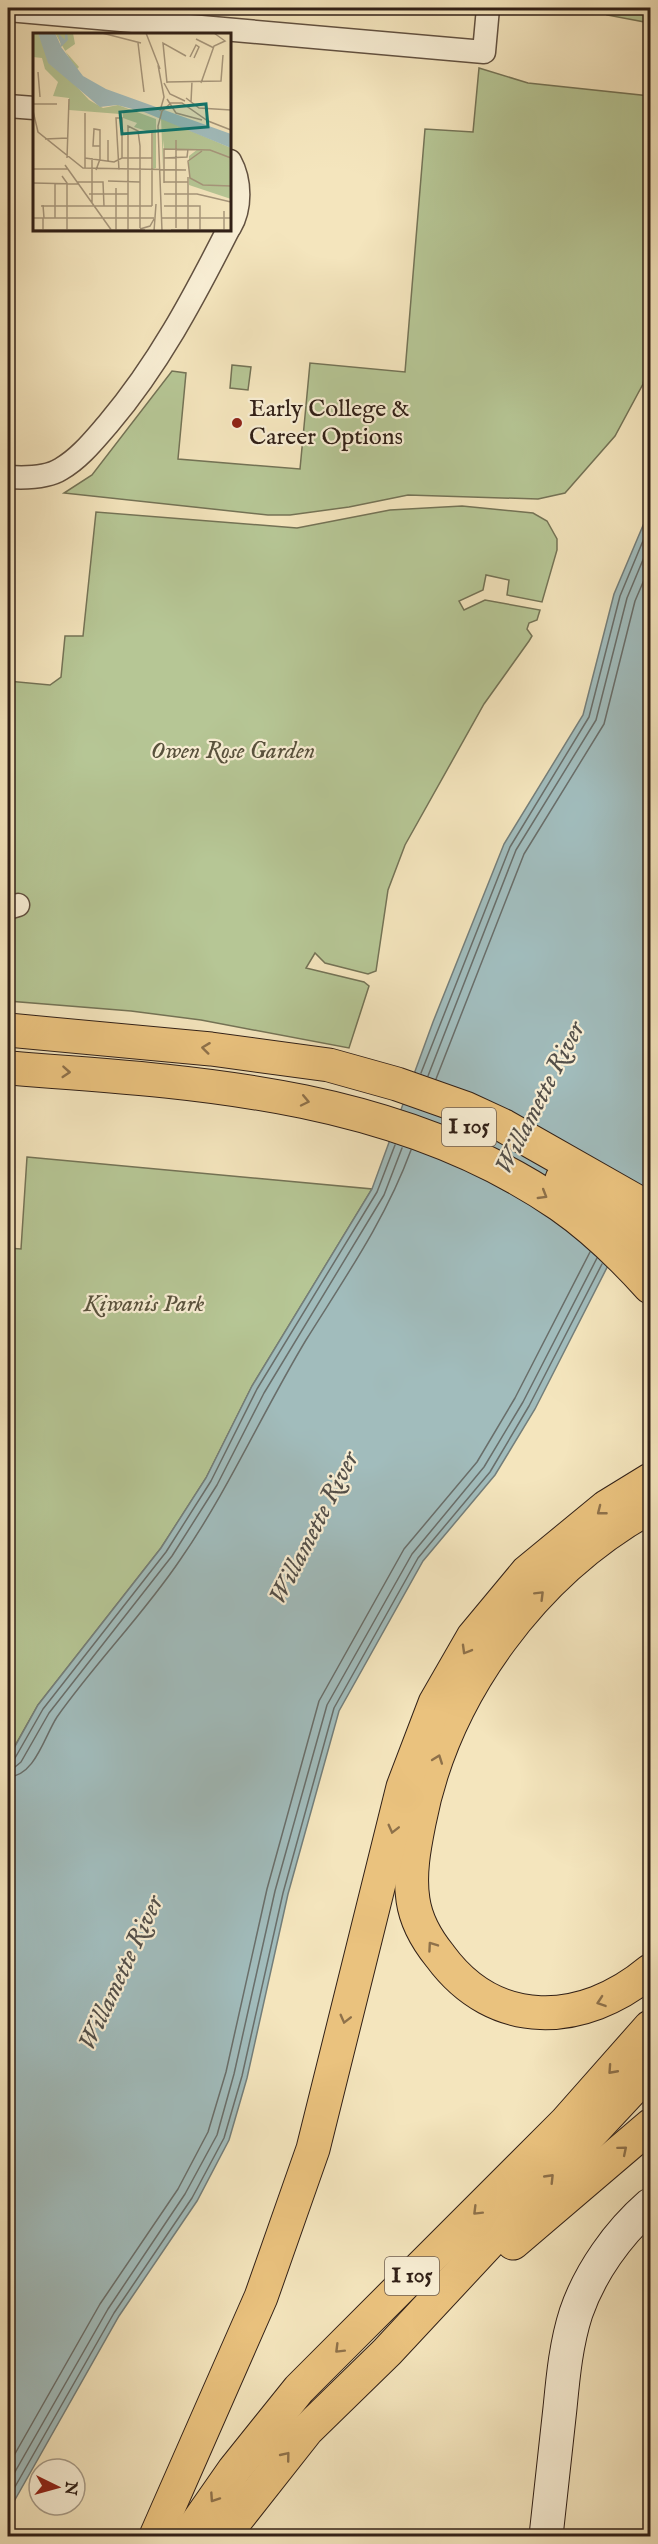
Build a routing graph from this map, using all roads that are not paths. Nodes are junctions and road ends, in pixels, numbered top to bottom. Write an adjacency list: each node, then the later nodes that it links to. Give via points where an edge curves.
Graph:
1 (488, 8): 3 (street, via 484,52)
2 (8, 10): 3 (street)
3 (158, 15)
4 (8, 106): 5 (street)
5 (33, 108)
6 (231, 163): 7 (street, via 238,195)
7 (231, 225)
8 (228, 231): 9 (street, via 152,368 92,442 59,470 36,477)
9 (8, 477)
10 (8, 1030): 11 (highway, I 105, one-way to 10, via 188,1046)
11 (263, 1057): 13 (highway, via 329,1065 465,1108); 14 (highway, I 105, via 454,1120 553,1173)
12 (8, 1068): 15 (highway, I 105, one-way to 15, via 161,1079 247,1090 391,1123 468,1153 560,1205 620,1255)
13 (651, 1209)
14 (651, 1248)
15 (651, 1287)
16 (651, 1480): 24 (highway, one-way to 24, via 606,1507 527,1572 473,1637 435,1703 403,1787 313,2149 261,2297)
17 (651, 1507): 18 (highway, one-way to 17, via 612,1998 575,2011 528,2012 507,2008 454,1976 427,1939 413,1899 412,1869 425,1794 448,1730 484,1661 534,1600 576,1560 618,1525)
18 (651, 1971)
19 (651, 2027): 25 (highway, I 105, one-way to 25, via 566,2122 299,2389 234,2470)
20 (651, 2070): 23 (highway, I 105, one-way to 20)
21 (651, 2126): 23 (highway, one-way to 21)
22 (651, 2205): 27 (street, via 618,2239 577,2310 565,2363)
23 (387, 2352): 26 (highway, I 105, one-way to 23, via 307,2430)
24 (156, 2536)
25 (188, 2536)
26 (226, 2536)
27 (546, 2536)

